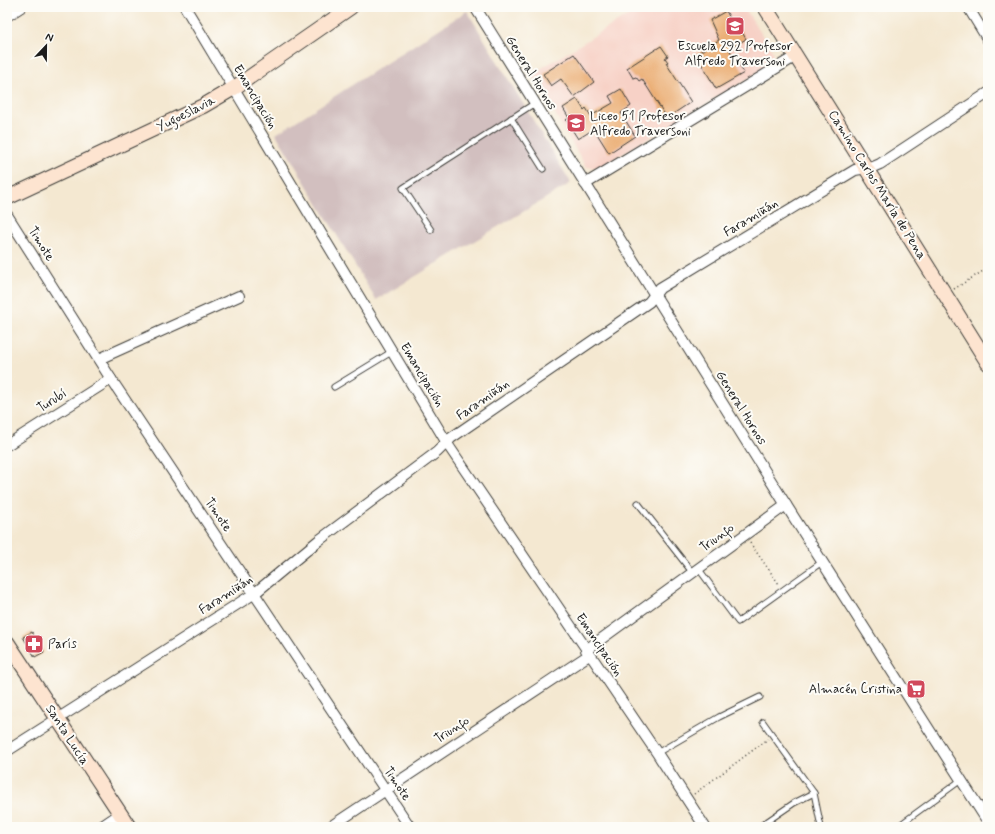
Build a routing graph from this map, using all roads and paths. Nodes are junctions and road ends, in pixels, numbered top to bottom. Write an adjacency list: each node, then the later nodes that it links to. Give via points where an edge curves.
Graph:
1 (21, 7): 7 (street)
2 (185, 7): 10 (street, Emancipación)
3 (351, 7): 10 (street, Yugoeslavia)
4 (475, 7): 12 (street, General Hornos)
5 (765, 7): 9 (street, Camino Carlos María de Pena)
6 (968, 7): 8 (street)
7 (7, 16)
8 (988, 40)
9 (796, 56): 14 (street, Camino Carlos María de Pena); 16 (street)
10 (234, 88): 17 (street, Yugoeslavia, via 204,106); 24 (street, Emancipación)
11 (988, 93): 14 (street, Faramiñán, via 880,164)
12 (535, 103): 13 (lane); 16 (street, General Hornos)
13 (511, 118): 15 (lane); 19 (lane, via 403,188)
14 (867, 168): 21 (street, Faramiñán, via 855,170); 22 (street, Camino Carlos María de Pena)
15 (543, 169)
16 (585, 184): 21 (street, General Hornos)
17 (7, 198)
18 (7, 215): 25 (street, Timote)
19 (431, 230)
20 (988, 268): 22 (path)
21 (654, 294): 29 (street, Faramiñán, via 649,302); 32 (street, General Hornos)
22 (945, 294): 26 (street, Camino Carlos María de Pena)
23 (239, 296): 25 (street)
24 (393, 351): 28 (lane); 29 (street, Emancipación)
25 (99, 359): 27 (street, Timote)
26 (988, 363)
27 (111, 379): 30 (street, Turubí); 37 (street, Timote)
28 (334, 387)
29 (447, 442): 37 (street, Faramiñán); 39 (street, Emancipación)
30 (7, 445)
31 (638, 503): 35 (lane)
32 (786, 505): 33 (street, Triunfo); 34 (street, General Hornos)
33 (744, 535): 35 (street, Triunfo); 36 (path)
34 (822, 562): 36 (lane); 46 (street, General Hornos)
35 (695, 570): 36 (lane, via 738,622); 39 (street, Triunfo)
36 (783, 590)
37 (255, 592): 41 (street, Faramiñán); 47 (street, Timote)
38 (7, 642): 41 (street, Santa Lucía)
39 (587, 652): 45 (street, Emancipación); 47 (street, Triunfo)
40 (760, 696): 45 (lane)
41 (56, 719): 44 (street, Faramiñán); 50 (street, Santa Lucía)
42 (763, 722): 43 (lane)
43 (772, 736): 48 (lane); 49 (path)
44 (7, 751)
45 (657, 753): 49 (street, Emancipación)
46 (961, 780): 51 (street, General Hornos); 59 (lane)
47 (385, 789): 54 (street, Triunfo); 55 (street, Timote)
48 (814, 793): 57 (lane, via 794,802); 58 (lane)
49 (687, 799): 56 (street, Emancipación)
50 (120, 814): 52 (street); 53 (street, Santa Lucía)
51 (988, 822)
52 (101, 827)
53 (129, 827)
54 (330, 827)
55 (410, 827)
56 (705, 827)
57 (759, 827)
58 (821, 827)
59 (897, 827)

